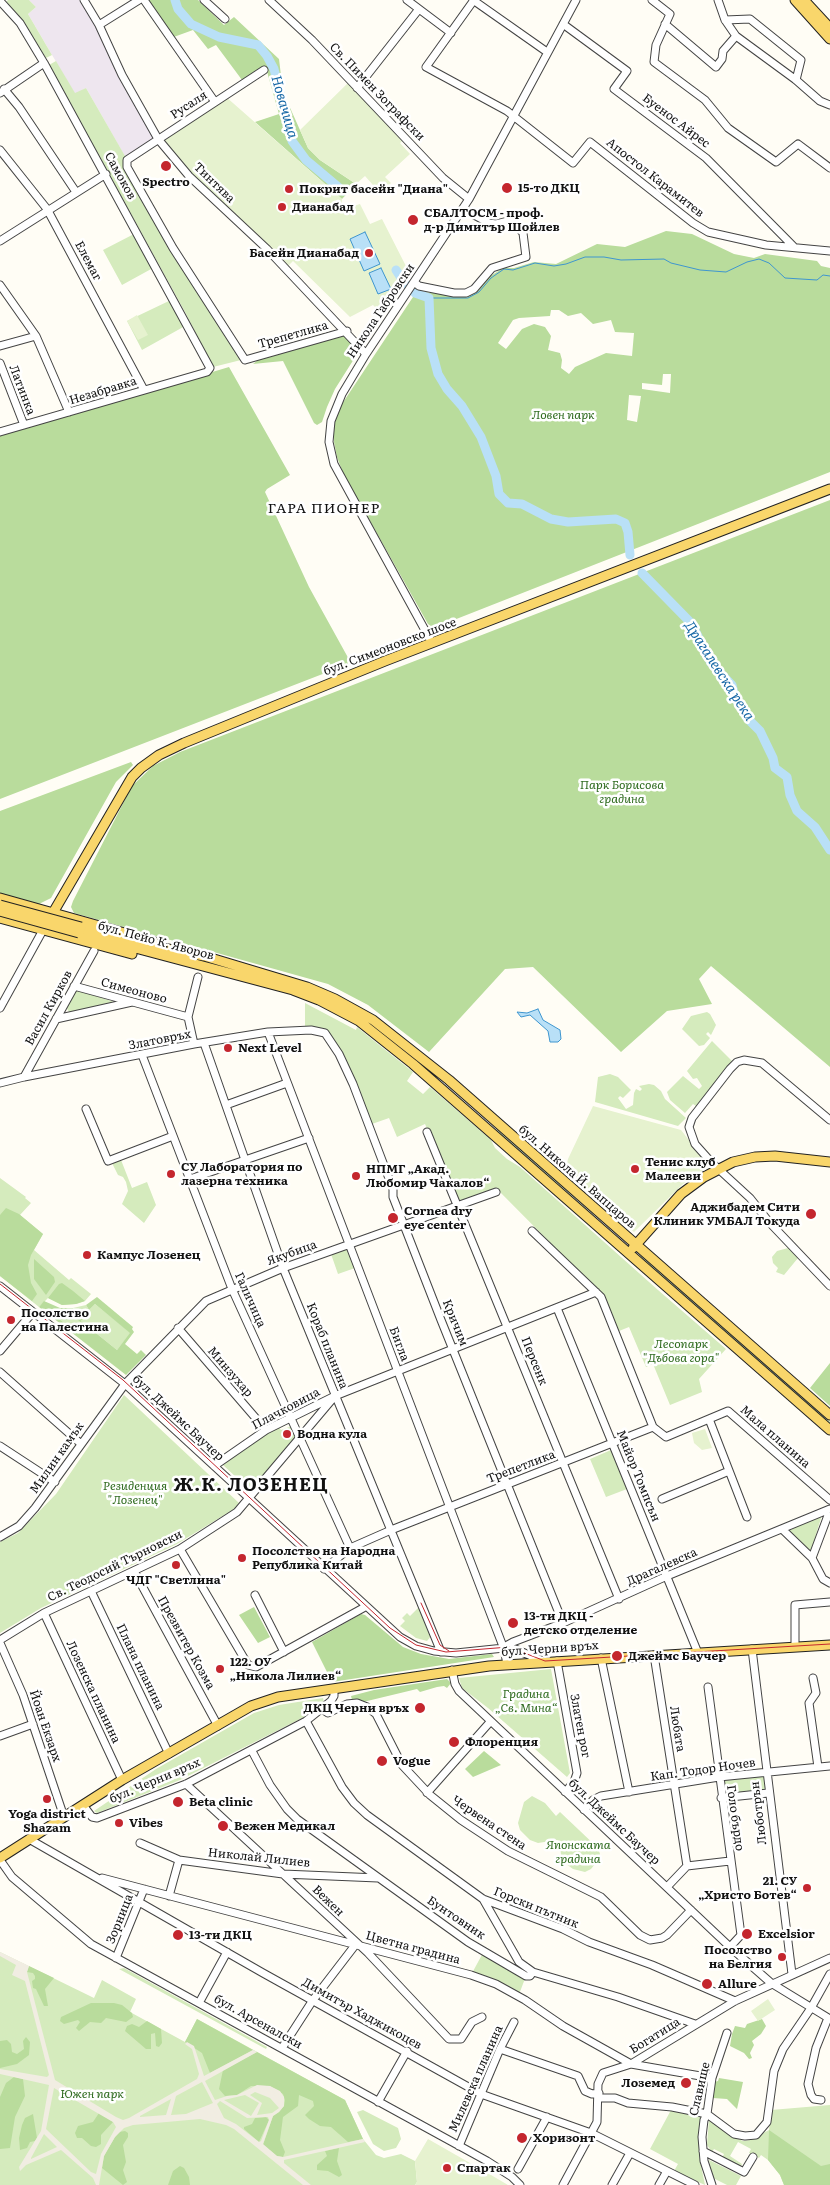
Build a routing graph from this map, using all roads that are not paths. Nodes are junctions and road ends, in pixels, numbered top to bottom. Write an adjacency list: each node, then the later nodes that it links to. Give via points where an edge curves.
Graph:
1 (84, 0): 21 (street, Тинтява)
2 (139, 0): 21 (street)
3 (144, 0): 32 (street)
4 (204, 0): 15 (street)
5 (216, 0): 15 (street)
6 (269, 0): 30 (street, Св. Пимен Зографски)
7 (407, 0): 16 (street)
8 (473, 0): 23 (street); 26 (street)
9 (576, 0): 19 (street, Никола Габровски)
10 (652, 0): 20 (street, via 670,14)
11 (718, 0): 18 (street)
12 (795, 0): 25 (main road)
13 (804, 0): 22 (main road)
14 (0, 1): 27 (street, Самоков, via 20,23)
15 (211, 6): 17 (street)
16 (419, 9): 23 (street); 30 (street)
17 (225, 19)
18 (725, 20): 24 (street); 29 (street, via 750,19 801,60)
19 (563, 24): 26 (street, Никола Габровски); 45 (street, Буенос Айрес, via 627,71 614,89 706,158)
20 (664, 24): 24 (street, via 716,67 723,51); 38 (street, via 656,44 654,62 705,100 728,128 776,162 798,144)
21 (99, 25): 35 (street, Тинтява, via 122,75)
22 (829, 25)
23 (451, 33): 34 (street, Апостол Карамитев, via 426,67)
24 (736, 36): 29 (street)
25 (830, 39)
26 (547, 52): 34 (street, Никола Габровски)
27 (44, 63): 31 (street); 39 (street, Самоков)
28 (264, 70): 32 (street, Русаля)
29 (796, 80): 33 (street, via 820,101)
30 (357, 88): 41 (street, Св. Пимен Зографски, via 443,178)
31 (2, 91): 40 (street, via 19,107)
32 (215, 102): 35 (street, Русаля)
33 (830, 105)
34 (513, 116): 41 (street, Никола Габровски); 45 (street, Апостол Карамитев, via 573,163 590,142 708,232 766,245)
35 (158, 139): 37 (street, Русаля); 49 (street, Тинтява, via 190,176 268,249)
36 (0, 150): 42 (street, Елемаг)
37 (127, 160): 53 (street, Самоков, via 127,167 173,248)
38 (830, 168)
39 (106, 174): 40 (street); 55 (street, Самоков)
40 (76, 192): 42 (street)
41 (469, 200): 43 (street, Никола Габровски)
42 (47, 209): 44 (street); 56 (street, Елемаг)
43 (463, 209): 47 (street, Никола Габровски); 47 (street, via 489,223 514,223 523,232 526,257 492,268 474,289 466,293 419,286)
44 (0, 241)
45 (794, 247): 46 (street, Апостол Карамитев)
46 (830, 251)
47 (414, 282): 52 (street, Никола Габровски)
48 (0, 284): 50 (street)
49 (347, 331): 52 (street, Тинтява); 53 (street, Трепетлика)
50 (36, 336): 51 (street); 57 (street)
51 (0, 346)
52 (366, 354): 61 (street, Никола Габровски, via 335,410 329,432 331,454)
53 (245, 360)
54 (0, 363): 58 (street, Латинка)
55 (210, 368): 56 (street, Незабравка, via 207,372)
56 (144, 390): 57 (street, Незабравка)
57 (69, 412): 58 (street, Незабравка)
58 (24, 425): 59 (street, Незабравка)
59 (0, 432)
60 (830, 489): 61 (main road, бул. Симеоновско шосе)
61 (432, 643): 65 (main road, бул. Симеоновско шосе, via 184,743 149,762 132,778 115,804)
62 (0, 898): 65 (main road)
63 (0, 905): 68 (main road, бул. Пейо К. Яворов, bridge)
64 (0, 911): 68 (main road, бул. Пейо К. Яворов, bridge)
65 (54, 913): 67 (main road, бул. Симеоновско шосе); 70 (main road)
66 (0, 918): 67 (main road)
67 (43, 930): 73 (main road, via 267,988); 76 (street)
68 (80, 930): 70 (main road, бул. Пейо К. Яворов); 73 (main road, бул. Пейо К. Яворов)
69 (94, 951): 72 (street, Васил Кирков)
70 (204, 956): 73 (main road, бул. Пейо К. Яворов)
71 (198, 978): 77 (street)
72 (74, 986): 75 (street, Симеоново); 78 (street, Васил Кирков)
73 (292, 986): 74 (main road, бул. Пейо К. Яворов); 103 (main road, бул. Никола Й. Вапцаров, via 335,999 385,1028)
74 (306, 994): 104 (main road, бул. Никола Й. Вапцаров, via 348,1014 376,1033)
75 (132, 1002): 77 (street, Симеоново); 78 (street)
76 (0, 1008)
77 (188, 1017): 82 (street)
78 (56, 1019): 84 (street, Васил Кирков)
79 (268, 1032): 80 (street, Златовръх, via 311,1030); 81 (street, Златовръх); 86 (street, Бигла)
80 (325, 1033): 100 (street, Кричим, via 353,1084)
81 (204, 1042): 82 (street, Златовръх); 87 (street, Кораб планина)
82 (194, 1044): 83 (street, Златовръх)
83 (142, 1055): 84 (street, Златовръх); 91 (street, Галичица)
84 (24, 1077): 85 (street, Златовръх)
85 (0, 1083)
86 (287, 1083): 87 (street); 92 (street, Бигла)
87 (226, 1105): 93 (street, Кораб планина)
88 (86, 1109): 91 (street, via 108,1161)
89 (830, 1120): 96 (street, via 762,1063 737,1062 689,1127 695,1144)
90 (426, 1132): 99 (street, Персенк)
91 (173, 1136): 97 (street, Галичица)
92 (309, 1138): 93 (street); 102 (street, Бигла)
93 (245, 1159): 97 (street); 105 (street, Кораб планина)
94 (830, 1162): 96 (main road, via 768,1156 733,1162)
95 (830, 1167): 96 (main road, via 776,1160)
96 (720, 1169): 103 (main road, via 681,1194); 107 (street)
97 (190, 1179): 108 (street, Галичица)
98 (496, 1192): 99 (street, Якубица)
99 (458, 1205): 100 (street, Якубица); 113 (street, Персенк)
100 (404, 1224): 102 (street, Якубица); 114 (street, Кричим)
101 (532, 1231): 109 (street)
102 (349, 1244): 105 (street, Якубица); 117 (street, Бигла)
103 (636, 1244): 104 (main road); 120 (main road, бул. Никола Й. Вапцаров)
104 (629, 1253): 125 (main road, бул. Никола Й. Вапцаров)
105 (283, 1268): 108 (street, Якубица); 119 (street, Кораб планина)
106 (0, 1286): 111 (street, бул. Джеймс Баучер)
107 (830, 1286)
108 (232, 1289): 112 (street, Якубица, via 206,1301); 121 (street, Галичица)
109 (596, 1292): 110 (street, Плачковица); 123 (street, via 601,1297)
110 (557, 1308): 113 (street, Плачковица); 127 (street, Майор Томпсън)
111 (34, 1312): 115 (street); 118 (street, бул. Джеймс Баучер)
112 (178, 1328): 118 (street, Якубица); 124 (street, Минзухар)
113 (508, 1328): 114 (street, Плачковица); 130 (street, Персенк)
114 (454, 1350): 117 (street, Плачковица); 134 (street, Кричим)
115 (0, 1351)
116 (0, 1372): 128 (street)
117 (398, 1372): 119 (street, Плачковица); 138 (street, Бигла)
118 (125, 1384): 128 (street, Милин камък); 131 (street, бул. Джеймс Баучер)
119 (335, 1396): 121 (street, Плачковица); 126 (street, Св. Теодосий Търновски); 141 (street, Кораб планина)
120 (830, 1415)
121 (291, 1418): 124 (street, Плачковица); 126 (street, Галичица)
122 (709, 1419): 123 (street, via 666,1437); 132 (street); 137 (street, Мала планина, via 728,1411)
123 (654, 1427): 127 (street, Трепетлика)
124 (266, 1430): 131 (street, Плачковица)
125 (830, 1430)
126 (300, 1438): 135 (street, Св. Теодосий Търновски); 144 (street, Галичица)
127 (613, 1443): 130 (street, Трепетлика); 149 (street, Майор Томпсън)
128 (81, 1444): 133 (street, Милин камък)
129 (0, 1446): 133 (street)
130 (563, 1463): 134 (street, Трепетлика); 153 (street, Персенк)
131 (214, 1466): 135 (street, бул. Джеймс Баучер)
132 (729, 1471): 136 (street); 140 (street)
133 (55, 1482): 143 (street, Милин камък, via 19,1526)
134 (508, 1484): 138 (street, Трепетлика); 157 (street, Кричим)
135 (248, 1498): 145 (street, Св. Теодосий Търновски, via 237,1512); 147 (street, бул. Джеймс Баучер)
136 (662, 1499)
137 (830, 1500)
138 (450, 1506): 141 (street, Трепетлика); 161 (street, Бигла)
139 (830, 1510): 142 (street, Драгалевска); 146 (street)
140 (747, 1518)
141 (391, 1530): 144 (street, Трепетлика); 164 (street, Кораб планина)
142 (782, 1530): 146 (street); 149 (street, Драгалевска)
143 (0, 1537)
144 (350, 1548): 147 (street, Трепетлика)
145 (180, 1549): 148 (street, Св. Теодосий Търновски); 163 (street, via 248,1665 256,1667)
146 (812, 1558): 150 (street, via 823,1578)
147 (324, 1569): 155 (street, бул. Джеймс Баучер)
148 (134, 1571): 151 (street, Св. Теодосий Търновски); 179 (street, Презвитер Козма)
149 (668, 1576): 153 (street, Драгалевска); 165 (street, Майор Томпсън)
150 (830, 1583)
151 (91, 1591): 156 (street, Св. Теодосий Търновски); 182 (street, Плана планина)
152 (255, 1595): 163 (street)
153 (619, 1599): 157 (street, Драгалевска)
154 (830, 1602): 160 (street, via 795,1605)
155 (365, 1607): 163 (street); 164 (street, бул. Джеймс Баучер, via 406,1641)
156 (44, 1613): 158 (street, Св. Теодосий Търновски); 187 (street, Лозенска планина)
157 (563, 1622): 161 (street, Драгалевска)
158 (0, 1642): 178 (street, Йоан Екзарх)
159 (830, 1645): 160 (main road, бул. Черни връх)
160 (795, 1647): 162 (main road, бул. Черни връх)
161 (504, 1648): 164 (street, бул. Джеймс Баучер); 169 (street, бул. Джеймс Баучер); 170 (street, Бигла)
162 (752, 1649): 165 (main road, бул. Черни връх); 185 (street, Люботрън)
163 (284, 1652)
164 (441, 1652)
165 (698, 1653): 166 (main road, бул. Черни връх)
166 (654, 1655): 167 (main road, бул. Черни връх); 189 (street, Любата)
167 (601, 1658): 168 (main road, бул. Черни връх); 191 (street)
168 (557, 1660): 169 (main road, бул. Черни връх); 190 (street, Златен рог, via 577,1773)
169 (543, 1661): 170 (main road, бул. Черни връх)
170 (507, 1664): 171 (main road, бул. Черни връх)
171 (452, 1670): 174 (main road, бул. Черни връх); 177 (street, бул. Джеймс Баучер, via 456,1687)
172 (813, 1678): 184 (street, via 816,1693 809,1703)
173 (708, 1687): 186 (street, Голо бърдо)
174 (334, 1689): 175 (street, бул. Черни връх, via 334,1696); 179 (main road, бул. Черни връх, via 264,1701)
175 (325, 1707): 176 (street, бул. Черни връх); 192 (street, Червена стена, via 328,1713 357,1703 376,1714 402,1764)
176 (306, 1721): 181 (street, бул. Черни връх); 210 (street, Горски пътник, via 354,1803)
177 (490, 1722): 190 (street, бул. Джеймс Баучер); 192 (street)
178 (33, 1724): 180 (street); 197 (street, Йоан Екзарх)
179 (218, 1726): 182 (main road, бул. Черни връх)
180 (0, 1736)
181 (252, 1751): 188 (street, бул. Черни връх); 206 (street, Бунтовник, via 287,1809)
182 (169, 1754): 187 (main road, бул. Черни връх)
183 (830, 1766): 184 (street, Кап. Тодор Ночев)
184 (818, 1768): 185 (street, Кап. Тодор Ночев)
185 (766, 1772): 186 (street, Кап. Тодор Ночев); 193 (street, Люботрън)
186 (719, 1777): 189 (street, Кап. Тодор Ночев); 194 (street, Голо бърдо)
187 (122, 1780): 195 (main road, бул. Черни връх)
188 (186, 1784): 195 (street, бул. Черни връх, via 97,1818 92,1817); 204 (street, Вежен)
189 (675, 1785): 191 (street, Кап. Тодор Ночев); 203 (street, Любата)
190 (565, 1792): 196 (street, бул. Джеймс Баучер)
191 (629, 1792): 196 (street, Кап. Тодор Ночев, via 597,1798)
192 (427, 1793): 212 (street, Червена стена, via 508,1851 601,1897 640,1935 650,1940 667,1935)
193 (768, 1793): 194 (street); 219 (street, Люботрън)
194 (721, 1798): 202 (street, Голо бърдо)
195 (83, 1805): 197 (main road, бул. Черни връх)
196 (584, 1810): 207 (street, бул. Джеймс Баучер)
197 (64, 1817): 198 (main road, бул. Черни връх)
198 (29, 1839): 200 (main road, бул. Черни връх); 205 (street, Димитър Хаджикоцев)
199 (140, 1843): 201 (street, Николай Лилиев)
200 (0, 1859): 216 (street, бул. Арсеналски, via 10,1875 74,1931)
201 (179, 1860): 204 (street, Николай Лилиев); 209 (street)
202 (730, 1861): 203 (street); 214 (street, Голо бърдо, via 741,1935)
203 (687, 1866): 207 (street)
204 (283, 1874): 206 (street, Николай Лилиев); 213 (street, Вежен)
205 (92, 1875): 208 (street, Цветна градина); 211 (street, Димитър Хаджикоцев)
206 (379, 1878): 218 (street, Бунтовник, via 468,1942 526,1976)
207 (667, 1888): 212 (street, бул. Джеймс Баучер)
208 (144, 1889): 209 (street, Цветна градина); 211 (street, Зорница)
209 (169, 1896): 213 (street, Цветна градина)
210 (483, 1899): 218 (street, via 519,1962); 223 (street, Горски пътник)
211 (140, 1902): 215 (street, Димитър Хаджикоцев); 216 (street, Зорница)
212 (691, 1910): 214 (street, бул. Джеймс Баучер)
213 (356, 1944): 222 (street); 226 (street, Вежен, via 449,2039 461,2039 472,2022); 234 (street, Цветна градина, via 496,1984)
214 (730, 1947): 221 (street, бул. Джеймс Баучер)
215 (228, 1952): 222 (street, Димитър Хаджикоцев); 224 (street)
216 (116, 1958): 224 (street, бул. Арсеналски)
217 (830, 1958): 219 (street, Богатица)
218 (533, 1972): 229 (street, Бунтовник)
219 (792, 1974): 221 (street, Богатица)
220 (830, 1974): 225 (street)
221 (772, 1983): 223 (street, Богатица); 225 (street, бул. Джеймс Баучер)
222 (313, 2000): 231 (street); 233 (street, Димитър Хаджикоцев)
223 (735, 2001): 229 (street, Богатица)
224 (199, 2003): 231 (street, бул. Арсеналски)
225 (812, 2008): 227 (street, бул. Джеймс Баучер); 240 (street, via 783,2048 774,2071 770,2110 762,2130 756,2135 734,2134)
226 (482, 2017)
227 (829, 2019): 238 (street, via 816,2048 808,2084 811,2095)
228 (514, 2022): 232 (street, Милевска планина)
229 (695, 2024): 234 (street, Богатица)
230 (727, 2033): 235 (street, Славище)
231 (282, 2048): 239 (street, бул. Арсеналски)
232 (500, 2049): 236 (street, Милевска планина); 237 (street, via 578,2076 585,2091)
233 (407, 2051): 236 (street, Димитър Хаджикоцев); 239 (street)
234 (631, 2064): 235 (street, Цветна градина); 237 (street, Богатица, via 602,2073 598,2084)
235 (712, 2078): 240 (street, Славище)
236 (481, 2094): 241 (street, Димитър Хаджикоцев); 243 (street, Милевска планина)
237 (599, 2096): 240 (street); 242 (street, Богатица, via 597,2122)
238 (821, 2100)
239 (378, 2102): 243 (street, бул. Арсеналски)
240 (707, 2114): 244 (street, Славище)
241 (547, 2117): 242 (street, Димитър Хаджикоцев); 247 (street)
242 (591, 2133): 245 (street, Димитър Хаджикоцев); 250 (street, Богатица)
243 (459, 2146): 249 (street, бул. Арсеналски, via 500,2168)
244 (703, 2150): 246 (street, via 744,2172); 254 (street, Славище)
245 (630, 2153): 248 (street, Димитър Хаджикоцев); 251 (street)
246 (753, 2157)
247 (518, 2169)
248 (667, 2171): 252 (street); 253 (street, Димитър Хаджикоцев)
249 (520, 2185)
250 (562, 2185)
251 (612, 2185)
252 (659, 2185)
253 (695, 2185)
254 (712, 2185)

